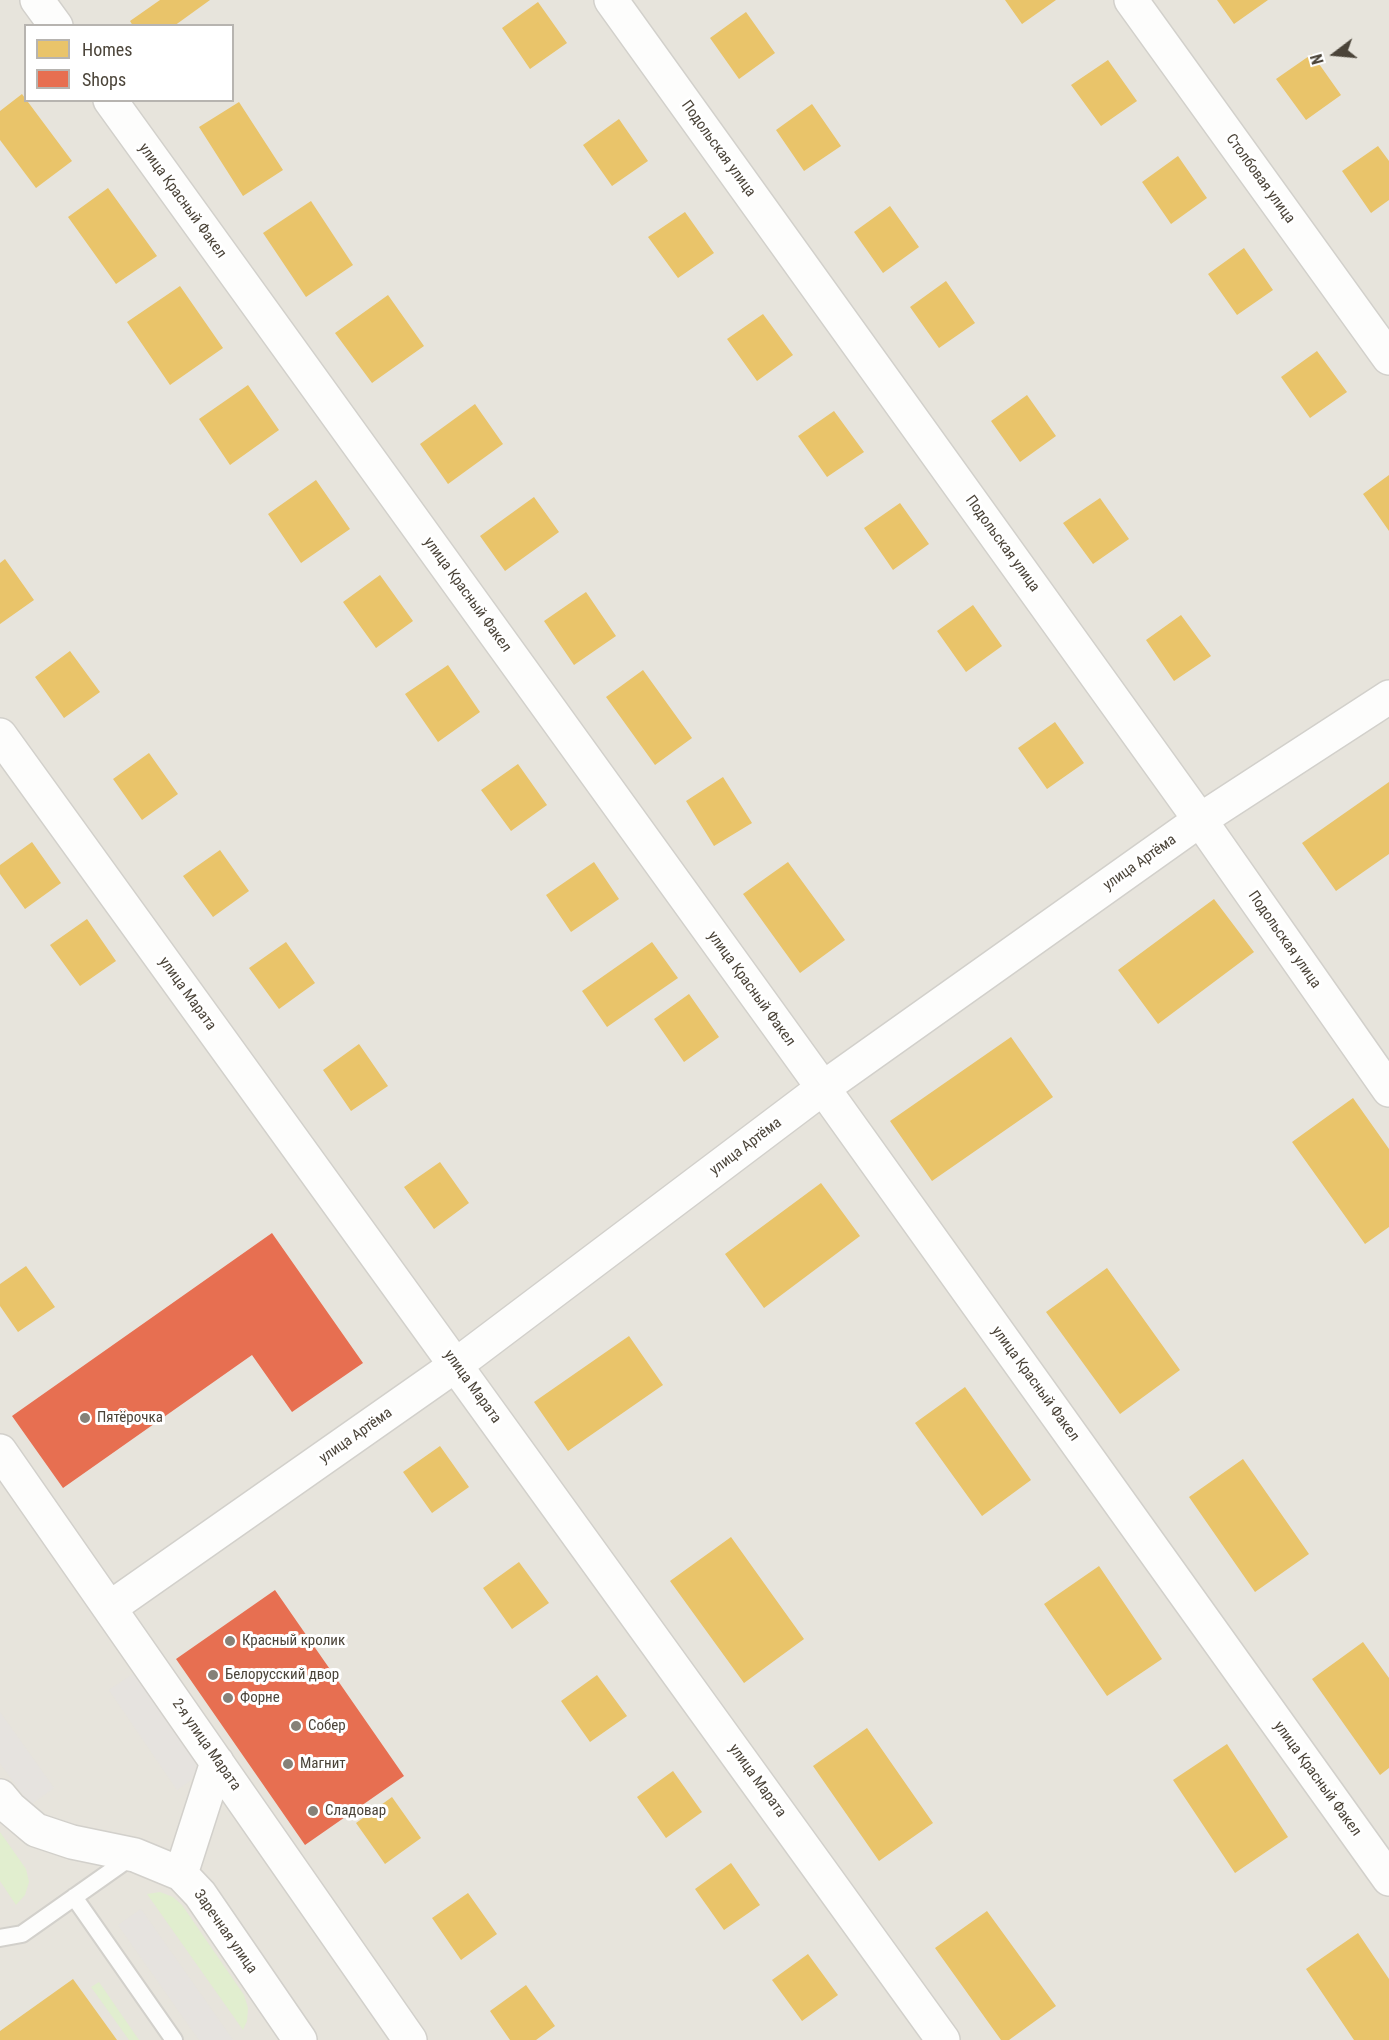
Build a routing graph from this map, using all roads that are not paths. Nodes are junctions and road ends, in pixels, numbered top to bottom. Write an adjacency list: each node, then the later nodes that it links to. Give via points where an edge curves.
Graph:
1 (37, 0): 4 (street)
2 (611, 0): 9 (street, Подольская улица)
3 (1131, 0): 6 (street, Столбовая улица)
4 (55, 24)
5 (111, 102): 10 (street, улица Красный Факел)
6 (1389, 358)
7 (1389, 697): 9 (street, улица Артёма)
8 (0, 735): 12 (street, улица Марата)
9 (1200, 820): 10 (street, улица Артёма); 11 (street, Подольская улица)
10 (824, 1088): 12 (street, улица Артёма); 19 (street, улица Красный Факел)
11 (1389, 1090)
12 (456, 1365): 14 (street, улица Артёма); 25 (street, улица Марата)
13 (0, 1451): 14 (street, 2-я улица Марата)
14 (111, 1607): 15 (street, 2-я улица Марата)
15 (217, 1762): 18 (street); 24 (street, 2-я улица Марата)
16 (0, 1796): 17 (street, Заречная улица, via 36,1830)
17 (135, 1855): 18 (street, Заречная улица); 20 (lane)
18 (181, 1874): 22 (street, Заречная улица, via 200,1894)
19 (1389, 1879)
20 (74, 1897): 21 (lane, via 22,1934); 23 (lane)
21 (0, 1938)
22 (289, 2036)
23 (174, 2040)
24 (410, 2040)
25 (944, 2040)

